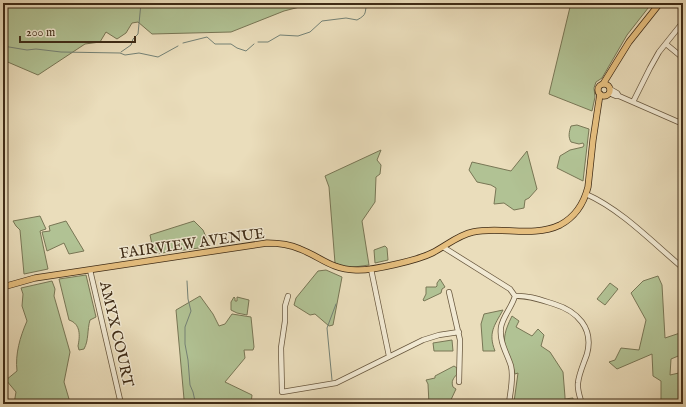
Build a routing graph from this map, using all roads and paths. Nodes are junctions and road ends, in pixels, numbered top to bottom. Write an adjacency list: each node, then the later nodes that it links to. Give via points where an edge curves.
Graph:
1 (660, 3): 5 (main road, FAIRVIEW AVENUE, via 629,42 613,69)
2 (683, 22): 3 (street)
3 (666, 44): 4 (street); 6 (street, via 650,68)
4 (683, 58)
5 (606, 90): 6 (street); 8 (main road, FAIRVIEW AVENUE, via 594,128)
6 (633, 102): 7 (street)
7 (683, 124)
8 (586, 194): 9 (main road, FAIRVIEW AVENUE, via 575,214 555,227 539,230 479,231 465,234); 10 (street, via 614,210)
9 (442, 247): 12 (main road, FAIRVIEW AVENUE, via 419,258); 16 (street, via 510,289)
10 (683, 268)
11 (90, 270): 12 (main road, FAIRVIEW AVENUE, via 271,243 298,248 341,268); 13 (main road, FAIRVIEW AVENUE, via 34,278); 20 (street, AMYX COURT)
12 (371, 270): 18 (street)
13 (3, 287)
14 (449, 292): 17 (street)
15 (288, 296): 18 (street, via 281,348 282,392 336,383)
16 (515, 296): 21 (street, via 501,327 500,338 511,367); 22 (street, via 524,295 563,307 576,315 585,325 589,343 578,384)
17 (459, 332): 18 (street, via 423,340); 19 (street)
18 (389, 356)
19 (459, 382)
20 (121, 404)
21 (509, 404)
22 (582, 404)

